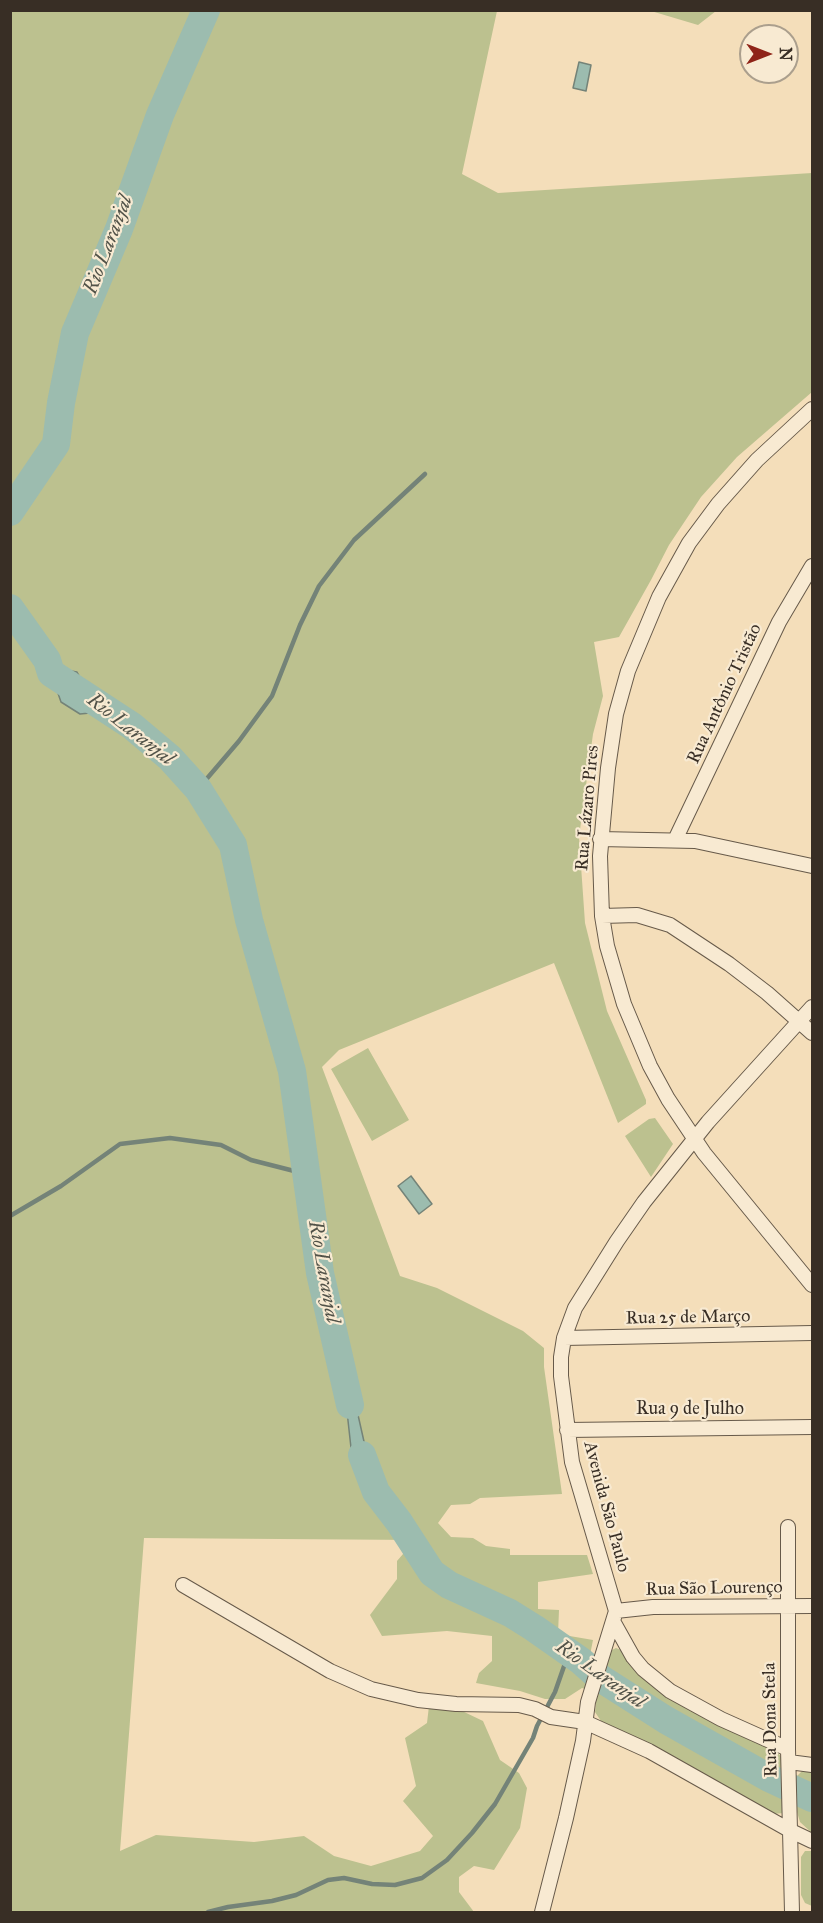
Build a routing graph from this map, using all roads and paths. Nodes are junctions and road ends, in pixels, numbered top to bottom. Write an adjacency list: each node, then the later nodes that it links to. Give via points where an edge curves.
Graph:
1 (813, 409): 3 (street, Rua Lázaro Pires, via 757,460 718,504 689,543 659,597 621,690)
2 (813, 566): 4 (street, Rua Antônio Tristão, via 778,622)
3 (600, 839): 4 (street); 6 (street, Rua Lázaro Pires)
4 (675, 840): 5 (street, via 695,840)
5 (813, 866)
6 (602, 916): 8 (street, via 638,915 670,926 729,964); 10 (street, Rua Lázaro Pires, via 616,980 638,1039 668,1099)
7 (813, 1007): 8 (street, Avenida São Paulo)
8 (800, 1021): 9 (street); 10 (street, Avenida São Paulo)
9 (813, 1033)
10 (694, 1139): 11 (street, Rua Lázaro Pires); 13 (street, Avenida São Paulo, via 617,1241 575,1308)
11 (813, 1285)
12 (813, 1333): 13 (street, Rua 25 de Março)
13 (564, 1338): 15 (street, Avenida São Paulo, via 561,1376)
14 (813, 1427): 15 (street, Rua 9 de Julho)
15 (567, 1430): 20 (street, Avenida São Paulo, via 575,1476)
16 (788, 1527): 18 (street, Rua Dona Stela)
17 (183, 1585): 21 (street, via 330,1671 371,1689 418,1700 504,1703)
18 (788, 1606): 19 (street, Rua São Lourenço); 20 (street, Rua São Lourenço, via 653,1607); 22 (street, Rua Dona Stela)
19 (813, 1606)
20 (615, 1617): 21 (street); 22 (street, Avenida São Paulo, via 633,1657 643,1669 670,1691)
21 (585, 1722): 24 (street, via 649,1751); 26 (street)
22 (789, 1762): 23 (street, Avenida São Paulo); 24 (street, Rua Dona Stela)
23 (813, 1765)
24 (791, 1832): 25 (street); 27 (street, Rua Dona Stela)
25 (813, 1841)
26 (542, 1912)
27 (792, 1912)

